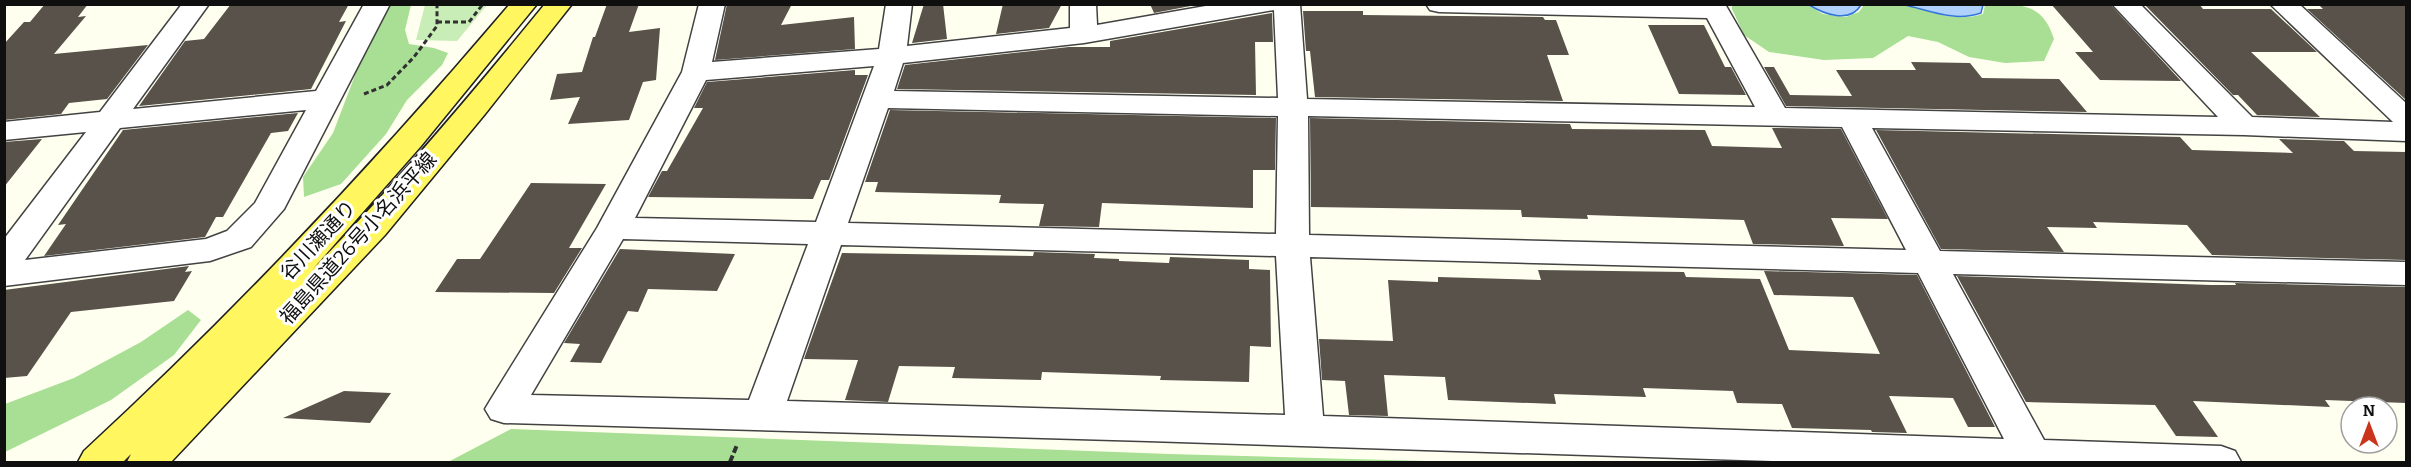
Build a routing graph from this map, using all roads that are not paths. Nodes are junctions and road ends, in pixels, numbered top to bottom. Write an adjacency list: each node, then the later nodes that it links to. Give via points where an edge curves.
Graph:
1 (196, 4): 21 (street)
2 (377, 4): 16 (street)
3 (524, 4): 36 (main road, 谷川瀬通り, via 332,225 211,354)
4 (559, 4): 37 (main road, 福島県道26号小名浜平線, via 372,227)
5 (712, 4): 15 (street)
6 (899, 4): 14 (street)
7 (1083, 4): 13 (street)
8 (1268, 4): 13 (street)
9 (1287, 4): 18 (street)
10 (1439, 4): 19 (street, via 1716,10)
11 (2125, 4): 23 (street)
12 (2283, 4): 20 (street)
13 (1084, 35): 14 (street)
14 (892, 56): 15 (street); 17 (street)
15 (696, 72): 26 (street)
16 (326, 99): 21 (street); 31 (street, via 268,209 239,239 210,250)
17 (875, 99): 18 (street); 27 (street)
18 (1293, 108): 19 (street); 28 (street)
19 (1775, 117): 22 (street)
20 (2406, 119)
21 (113, 120): 24 (street); 30 (street)
22 (1853, 120): 23 (street); 29 (street)
23 (2244, 126): 25 (street)
24 (4, 131)
25 (2406, 132)
26 (613, 228): 27 (street); 33 (street, via 504,409)
27 (827, 235): 28 (street); 33 (street)
28 (1292, 245): 29 (street); 34 (street)
29 (1929, 261): 32 (street); 35 (street)
30 (4, 264)
31 (4, 274)
32 (2406, 274)
33 (763, 414): 34 (street)
34 (1305, 432): 35 (street)
35 (2033, 456): 38 (street)
36 (98, 462)
37 (147, 462)
38 (2221, 462)

